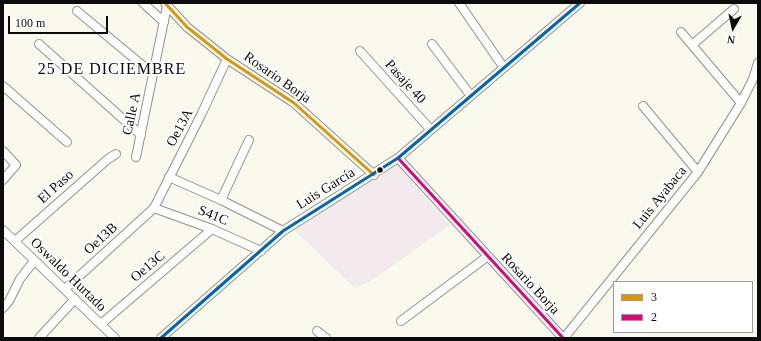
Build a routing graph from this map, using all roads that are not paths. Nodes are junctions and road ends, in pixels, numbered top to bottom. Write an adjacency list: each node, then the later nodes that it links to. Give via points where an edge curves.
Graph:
1 (143, 3): 7 (street)
2 (459, 3): 15 (street)
3 (580, 3): 15 (street, Luis García)
4 (166, 4): 7 (street, Calle A); 13 (street, Rosario Borja, via 187,27)
5 (734, 9): 11 (street)
6 (77, 11): 16 (street)
7 (164, 22): 16 (street, Calle A)
8 (681, 32): 11 (street)
9 (39, 44): 22 (street)
10 (432, 44): 18 (street)
11 (692, 45): 19 (street)
12 (360, 51): 21 (street, Pasaje 40)
13 (227, 58): 30 (street, Rosario Borja, via 294,103); 31 (street, Oe13A)
14 (758, 63): 19 (street, Luis Ayabaca, via 754,79)
15 (504, 68): 18 (street, Luis García)
16 (153, 74): 22 (street, Calle A)
17 (3, 86): 24 (street)
18 (470, 96): 21 (street, Luis García)
19 (741, 103): 29 (street, Luis Ayabaca)
20 (643, 106): 29 (street)
21 (431, 130): 28 (street, Luis García)
22 (140, 135): 27 (street, Calle A)
23 (249, 140): 33 (street)
24 (67, 142)
25 (3, 151): 32 (street, via 16,165)
26 (116, 154): 38 (street, El Paso)
27 (136, 156)
28 (398, 158): 30 (street, Luis García); 40 (street, Rosario Borja)
29 (698, 172): 52 (street, Luis Ayabaca)
30 (374, 174): 37 (street, Luis García)
31 (169, 177): 33 (street); 34 (street, Oe13A)
32 (3, 180)
33 (221, 200): 37 (street)
34 (154, 208): 35 (street, S41C); 42 (street, Oe13B)
35 (212, 229): 39 (street, S41C); 46 (street, Oe13C)
36 (3, 230): 38 (street, Oswaldo Hurtado)
37 (283, 231): 39 (street, Luis García)
38 (15, 241): 41 (street, Oswaldo Hurtado)
39 (261, 251): 50 (street, Luis García)
40 (488, 256): 45 (street); 52 (street, Rosario Borja)
41 (34, 261): 42 (street, Oswaldo Hurtado); 44 (street)
42 (65, 289): 43 (street, Oswaldo Hurtado)
43 (75, 299): 46 (street, Oswaldo Hurtado); 49 (street)
44 (3, 308)
45 (401, 321)
46 (101, 324): 48 (street, Oswaldo Hurtado)
47 (317, 331): 51 (street)
48 (111, 337)
49 (39, 338)
50 (161, 338)
51 (326, 338)
52 (563, 338)

